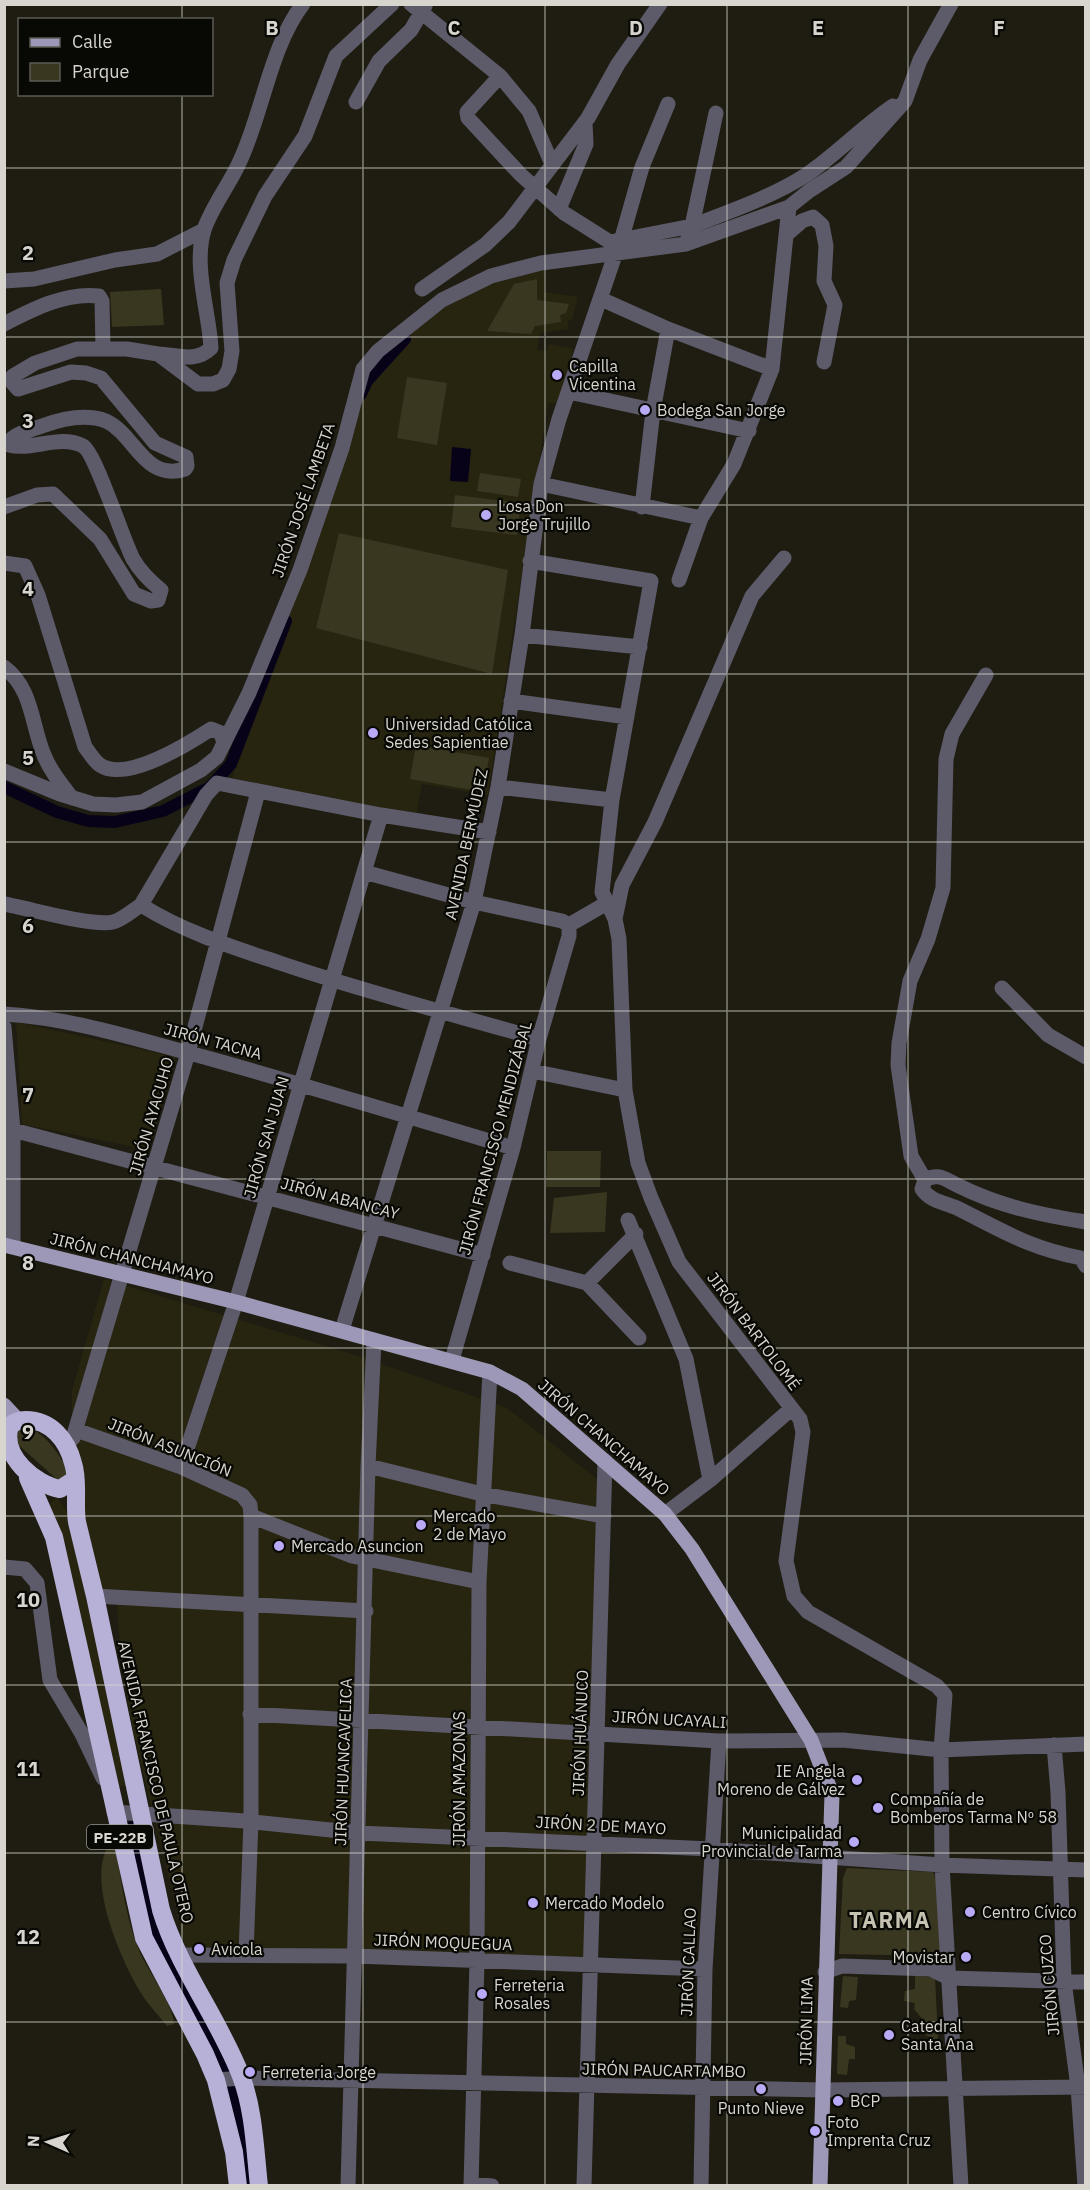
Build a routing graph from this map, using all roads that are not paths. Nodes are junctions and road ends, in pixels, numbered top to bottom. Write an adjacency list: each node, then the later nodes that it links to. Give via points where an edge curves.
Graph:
1 (303, 4): 17 (street, via 286,31 241,160)
2 (392, 4): 27 (street, via 336,56 305,136 265,196 234,261 227,283 232,351 223,380 198,384)
3 (660, 4): 11 (street, via 618,64)
4 (951, 4): 7 (street, via 921,60)
5 (420, 7): 6 (street); 8 (street, via 411,30 379,61)
6 (500, 76): 12 (street, via 529,111); 13 (street, via 466,116 504,159)
7 (905, 101): 14 (street, via 846,167); 16 (street, via 871,121 790,184)
8 (356, 102)
9 (668, 104): 20 (street, AVENIDA BERMÚDEZ)
10 (716, 113): 16 (street)
11 (585, 122): 12 (street); 15 (street, via 586,144)
12 (552, 164): 13 (street)
13 (536, 187): 15 (street); 22 (street, via 485,245)
14 (789, 207): 18 (street); 19 (street)
15 (559, 209): 20 (street)
16 (692, 226): 19 (street); 20 (street)
17 (204, 230): 21 (street, via 158,254 34,279); 27 (street, via 202,275 211,348 196,357)
18 (787, 234): 28 (street, via 807,218 813,217 822,225 826,246 824,281 835,305); 29 (street)
19 (686, 244): 20 (street)
20 (615, 246): 23 (street, AVENIDA BERMÚDEZ); 48 (street, JIRÓN JOSÉ LAMBETA, via 491,276 442,300 378,351 363,369 342,448 300,570)
21 (4, 281)
22 (422, 289)
23 (601, 299): 25 (street); 31 (street, AVENIDA BERMÚDEZ)
24 (4, 324): 26 (street, via 48,303 99,296)
25 (668, 329): 29 (street); 32 (street)
26 (103, 349): 27 (street); 30 (street, via 77,349 35,363 16,372)
27 (158, 354)
28 (824, 362)
29 (772, 369): 33 (street)
30 (9, 391): 35 (street, via 71,372 100,378 155,443 186,457 187,466 160,469 148,463 107,422 86,418 62,419 16,435 9,442 16,447 72,443 92,454 134,560 161,590 158,600 134,594 100,539 52,494)
31 (569, 392): 32 (street); 34 (street, AVENIDA BERMÚDEZ)
32 (653, 411): 33 (street); 36 (street)
33 (749, 431): 37 (street)
34 (541, 484): 36 (street); 39 (street, AVENIDA BERMÚDEZ)
35 (4, 507)
36 (642, 507): 37 (street)
37 (701, 518): 41 (street)
38 (784, 558): 61 (street, JIRÓN BARTOLOMÉ, via 752,596 660,811 622,885)
39 (530, 561): 42 (street, AVENIDA BERMÚDEZ); 43 (street, via 651,581)
40 (4, 563): 48 (street, via 25,566 38,595 85,747 99,764 128,768 178,750 211,729 221,733)
41 (679, 580)
42 (522, 635): 43 (street); 46 (street, AVENIDA BERMÚDEZ)
43 (640, 647): 47 (street)
44 (4, 667): 52 (street, via 21,685 44,755)
45 (986, 675): 79 (street, via 952,734 946,759 943,888 910,981 898,1043 909,1148)
46 (511, 701): 47 (street); 50 (street, AVENIDA BERMÚDEZ)
47 (627, 717): 53 (street)
48 (224, 743): 52 (street, JIRÓN JOSÉ LAMBETA, via 217,757 201,770 142,802 93,804)
49 (4, 771): 52 (street, JIRÓN JOSÉ LAMBETA)
50 (498, 787): 53 (street); 55 (street, AVENIDA BERMÚDEZ)
51 (258, 792): 54 (street); 60 (street, via 217,783); 63 (street, JIRÓN AYACUHO)
52 (72, 798)
53 (612, 800): 58 (street, via 602,892)
54 (381, 815): 55 (street); 56 (street, JIRÓN SAN JUAN)
55 (489, 832): 57 (street, AVENIDA BERMÚDEZ)
56 (364, 872): 57 (street); 64 (street, JIRÓN SAN JUAN)
57 (474, 902): 62 (street); 66 (street, AVENIDA BERMÚDEZ)
58 (607, 903): 61 (street, JIRÓN BARTOLOMÉ); 62 (street)
59 (4, 904): 60 (street, via 94,922 112,922)
60 (141, 905): 63 (street)
61 (615, 919): 74 (street, JIRÓN BARTOLOMÉ)
62 (569, 925): 69 (street, JIRÓN FRANCISCO MENDIZÁBAL)
63 (218, 943): 64 (street); 70 (street, JIRÓN AYACUHO)
64 (331, 980): 66 (street); 73 (street, JIRÓN SAN JUAN)
65 (1002, 988): 71 (street, via 1048,1035)
66 (440, 1011): 69 (street); 75 (street, AVENIDA BERMÚDEZ)
67 (4, 1014): 70 (street, JIRÓN TACNA, via 110,1032)
68 (4, 1027): 76 (street)
69 (539, 1039): 72 (street, JIRÓN FRANCISCO MENDIZÁBAL)
70 (188, 1053): 73 (street, JIRÓN TACNA); 78 (street, JIRÓN AYACUHO)
71 (1086, 1057)
72 (532, 1071): 74 (street); 77 (street, JIRÓN FRANCISCO MENDIZÁBAL)
73 (300, 1084): 75 (street, JIRÓN TACNA); 80 (street, JIRÓN SAN JUAN)
74 (625, 1090): 96 (street, JIRÓN BARTOLOMÉ, via 638,1163 679,1262)
75 (408, 1116): 77 (street, JIRÓN TACNA); 82 (street, AVENIDA BERMÚDEZ)
76 (13, 1130): 78 (street, JIRÓN ABANCAY); 83 (street)
77 (513, 1148): 84 (street, JIRÓN FRANCISCO MENDIZÁBAL)
78 (154, 1168): 80 (street, JIRÓN ABANCAY); 87 (street, JIRÓN AYACUHO)
79 (925, 1180): 81 (street, via 933,1175 943,1177 1021,1211); 86 (street, via 922,1189 927,1197 1025,1244 1081,1258)
80 (268, 1197): 82 (street, JIRÓN ABANCAY); 89 (street, JIRÓN SAN JUAN)
81 (1086, 1222)
82 (376, 1226): 84 (street, JIRÓN ABANCAY); 90 (street, AVENIDA BERMÚDEZ)
83 (9, 1246): 87 (main road, JIRÓN CHANCHAMAYO)
84 (483, 1255): 93 (street, JIRÓN FRANCISCO MENDIZÁBAL)
85 (510, 1263): 88 (street)
86 (1086, 1266)
87 (124, 1274): 89 (main road, JIRÓN CHANCHAMAYO); 98 (street, JIRÓN AYACUHO)
88 (587, 1283): 91 (street); 106 (street, via 632,1227 686,1359)
89 (236, 1302): 90 (main road, JIRÓN CHANCHAMAYO); 103 (street, JIRÓN SAN JUAN)
90 (342, 1330): 92 (main road, JIRÓN CHANCHAMAYO)
91 (639, 1338)
92 (374, 1341): 93 (main road, JIRÓN CHANCHAMAYO); 102 (street, JIRÓN HUANCAVELICA)
93 (452, 1360): 94 (main road, JIRÓN CHANCHAMAYO)
94 (490, 1372): 101 (main road, JIRÓN CHANCHAMAYO, via 522,1389); 107 (street, JIRÓN AMAZONAS)
95 (4, 1405): 97 (main road)
96 (790, 1409): 106 (street); 125 (street, JIRÓN BARTOLOMÉ, via 800,1419 803,1432 786,1561 794,1596 808,1612 834,1629 942,1690 946,1703)
97 (11, 1423): 99 (highway, PE-22B, via 39,1420 51,1426); 100 (highway, PE-22B, via 4,1444)
98 (76, 1430): 99 (street, JIRÓN AYACUHO); 103 (street, JIRÓN ASUNCIÓN)
99 (66, 1445): 105 (highway, PE-22B, via 74,1463)
100 (8, 1461): 104 (highway, PE-22B)
101 (606, 1461): 108 (main road, JIRÓN CHANCHAMAYO); 110 (street, JIRÓN HUÁNUCO)
102 (368, 1466): 107 (street); 111 (street, JIRÓN HUANCAVELICA)
103 (181, 1467): 109 (street, JIRÓN ASUNCIÓN, via 242,1495)
104 (28, 1479): 105 (highway, PE-22B, via 60,1489); 126 (highway, AVENIDA FRANCISCO DE PAULA OTERO / PE-22B, via 54,1537)
105 (75, 1480): 114 (highway, AVENIDA FRANCISCO DE PAULA OTERO / PE-22B, via 77,1522)
106 (710, 1480): 108 (street)
107 (482, 1494): 110 (street); 113 (street, JIRÓN AMAZONAS)
108 (665, 1515): 121 (main road, JIRÓN CHANCHAMAYO, via 692,1549)
109 (252, 1516): 111 (street); 115 (street)
110 (604, 1516): 120 (street, JIRÓN HUÁNUCO)
111 (367, 1559): 113 (street); 116 (street, JIRÓN HUANCAVELICA)
112 (4, 1567): 126 (street, via 25,1569 37,1583 50,1680)
113 (479, 1582): 119 (street, JIRÓN AMAZONAS)
114 (95, 1596): 115 (street); 128 (highway, AVENIDA FRANCISCO DE PAULA OTERO / PE-22B)
115 (250, 1604): 116 (street); 117 (street)
116 (366, 1611): 118 (street, JIRÓN HUANCAVELICA)
117 (250, 1714): 118 (street, JIRÓN UCAYALI); 129 (street)
118 (362, 1722): 119 (street, JIRÓN UCAYALI); 130 (street, JIRÓN HUANCAVELICA)
119 (477, 1725): 120 (street, JIRÓN UCAYALI); 131 (street, JIRÓN AMAZONAS)
120 (597, 1734): 122 (street, JIRÓN UCAYALI); 132 (street, JIRÓN HUÁNUCO)
121 (811, 1740): 122 (street, JIRÓN UCAYALI); 125 (street, JIRÓN UCAYALI); 134 (main road, JIRÓN CHANCHAMAYO, via 832,1794)
122 (719, 1741): 133 (street, JIRÓN CALLAO)
123 (1086, 1744): 124 (street, JIRÓN UCAYALI)
124 (1054, 1745): 125 (street, JIRÓN UCAYALI); 136 (street, JIRÓN CUZCO)
125 (941, 1750): 135 (street)
126 (110, 1792): 127 (highway, AVENIDA FRANCISCO DE PAULA OTERO / PE-22B)
127 (114, 1812): 128 (street, JIRÓN 2 DE MAYO); 148 (highway, AVENIDA FRANCISCO DE PAULA OTERO / PE-22B, via 144,1938 206,2054)
128 (140, 1814): 129 (street, JIRÓN 2 DE MAYO); 138 (highway, AVENIDA FRANCISCO DE PAULA OTERO / PE-22B, via 161,1910)
129 (251, 1821): 130 (street, JIRÓN 2 DE MAYO); 139 (street)
130 (359, 1833): 131 (street, JIRÓN 2 DE MAYO); 140 (street, JIRÓN HUANCAVELICA)
131 (476, 1837): 132 (street, JIRÓN 2 DE MAYO); 141 (street, JIRÓN AMAZONAS)
132 (594, 1843): 133 (street, JIRÓN 2 DE MAYO); 142 (street, JIRÓN HUÁNUCO)
133 (711, 1849): 134 (street, JIRÓN 2 DE MAYO); 143 (street, JIRÓN CALLAO)
134 (829, 1857): 135 (street, JIRÓN 2 DE MAYO); 144 (main road, JIRÓN LIMA)
135 (942, 1864): 136 (street, JIRÓN 2 DE MAYO); 145 (street)
136 (1059, 1869): 137 (street, JIRÓN 2 DE MAYO); 146 (street, JIRÓN CUZCO)
137 (1086, 1870)
138 (179, 1954): 139 (street, JIRÓN MOQUEGUA); 148 (highway, AVENIDA FRANCISCO DE PAULA OTERO / PE-22B, via 227,2044)
139 (246, 1954): 140 (street, JIRÓN MOQUEGUA)
140 (355, 1956): 141 (street, JIRÓN MOQUEGUA); 149 (street, JIRÓN HUANCAVELICA)
141 (477, 1961): 142 (street, JIRÓN MOQUEGUA); 150 (street, JIRÓN AMAZONAS)
142 (591, 1964): 143 (street, JIRÓN MOQUEGUA); 151 (street, JIRÓN HUÁNUCO)
143 (705, 1969): 154 (street, JIRÓN CALLAO)
144 (825, 1972): 145 (street, via 842,1966 931,1969); 155 (main road, JIRÓN LIMA)
145 (949, 1978): 146 (street); 153 (street)
146 (1064, 1981): 147 (street); 152 (street, JIRÓN CUZCO)
147 (1086, 1982)
148 (229, 2079): 149 (street, JIRÓN PAUCARTAMBO); 157 (highway, AVENIDA FRANCISCO DE PAULA OTERO / PE-22B); 158 (highway, AVENIDA FRANCISCO DE PAULA OTERO / PE-22B, via 252,2126)
149 (352, 2082): 150 (street, JIRÓN PAUCARTAMBO); 159 (street, JIRÓN HUANCAVELICA)
150 (474, 2084): 151 (street, JIRÓN PAUCARTAMBO); 156 (street, JIRÓN AMAZONAS)
151 (587, 2087): 154 (street, JIRÓN PAUCARTAMBO); 161 (street, JIRÓN HUÁNUCO)
152 (1082, 2087): 153 (street, JIRÓN PAUCARTAMBO); 165 (street, JIRÓN CUZCO)
153 (953, 2088): 155 (street, JIRÓN PAUCARTAMBO); 164 (street)
154 (702, 2089): 155 (street, JIRÓN PAUCARTAMBO); 162 (street, JIRÓN CALLAO)
155 (823, 2090): 163 (main road, JIRÓN LIMA)
156 (471, 2185): 160 (street)
157 (238, 2186)
158 (259, 2186)
159 (348, 2186)
160 (492, 2186)
161 (584, 2186)
162 (701, 2186)
163 (820, 2186)
164 (961, 2186)
165 (1085, 2186)

